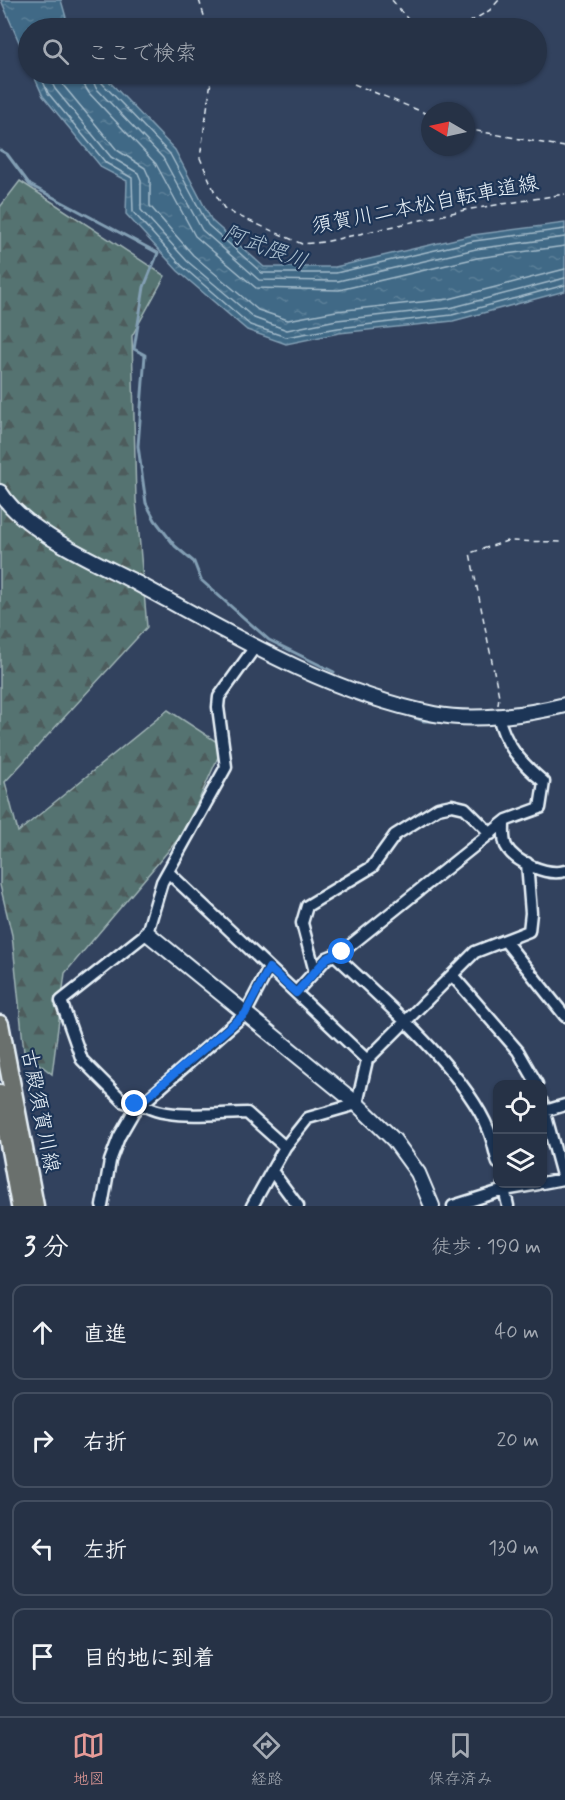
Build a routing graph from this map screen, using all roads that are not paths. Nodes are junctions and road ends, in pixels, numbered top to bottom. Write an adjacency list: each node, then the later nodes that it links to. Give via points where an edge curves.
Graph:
1 (0, 492): 2 (street, via 5,501 45,535)
2 (255, 647): 4 (street, via 299,668 399,705 436,714); 9 (street, via 219,697 224,775)
3 (565, 705): 4 (street)
4 (498, 715): 5 (street, via 502,736 526,767 544,782 540,808)
5 (504, 823): 6 (street); 7 (street, via 507,847)
6 (490, 834): 12 (street); 14 (street, via 465,808 452,805 438,808 395,835 372,867 307,906 302,922)
7 (527, 863): 8 (street, via 550,873); 11 (street, via 530,928)
8 (565, 871)
9 (168, 872): 10 (street); 13 (street)
10 (147, 933): 17 (street); 24 (street, via 61,1001 87,1065 124,1102)
11 (505, 941): 15 (street, via 475,952); 18 (street)
12 (335, 955): 14 (street); 19 (street)
13 (269, 968): 16 (street); 17 (street)
14 (315, 972): 16 (street)
15 (452, 975): 19 (street); 22 (street, via 518,1051)
16 (296, 993): 21 (street)
17 (245, 1014): 24 (street); 25 (street)
18 (565, 1016)
19 (405, 1021): 21 (street); 29 (street, via 474,1102)
20 (0, 1024): 36 (main road, 古殿須賀川線)
21 (366, 1060): 25 (street)
22 (535, 1080)
23 (0, 1094): 35 (main road, 古殿須賀川線)
24 (141, 1102): 30 (street, via 153,1110 173,1113 247,1113); 37 (street, via 119,1137 110,1161)
25 (357, 1104): 30 (street, via 308,1118); 40 (street, via 394,1140 418,1173)
26 (565, 1105): 27 (street)
27 (547, 1106)
28 (547, 1118): 32 (street, via 563,1179)
29 (493, 1144)
30 (285, 1147): 31 (street)
31 (272, 1171): 38 (street); 39 (street)
32 (547, 1182)
33 (501, 1188): 41 (street)
34 (504, 1188): 42 (street)
35 (20, 1206)
36 (35, 1206)
37 (102, 1206)
38 (252, 1206)
39 (298, 1206)
40 (432, 1206)
41 (453, 1206)
42 (508, 1206)

